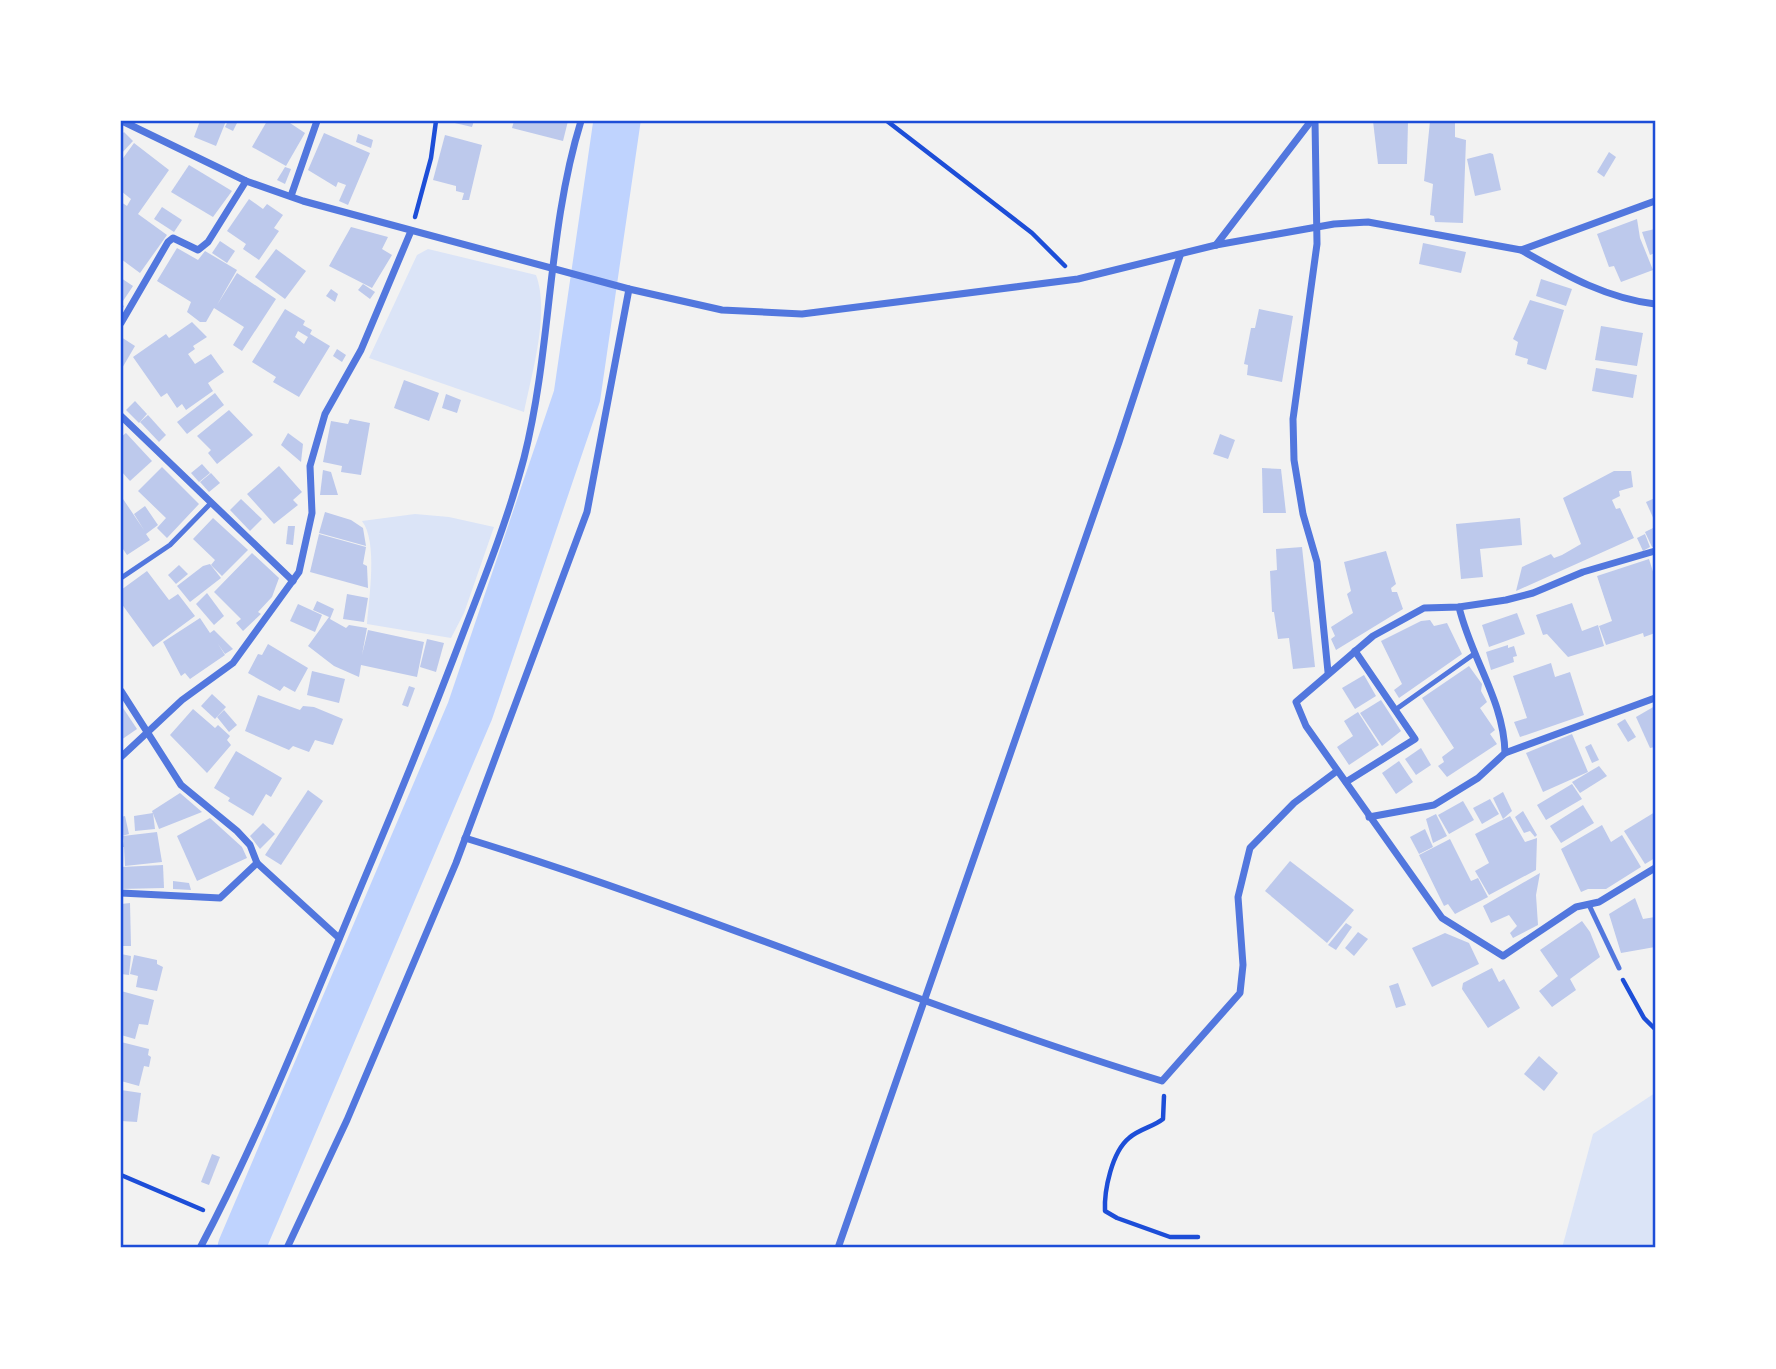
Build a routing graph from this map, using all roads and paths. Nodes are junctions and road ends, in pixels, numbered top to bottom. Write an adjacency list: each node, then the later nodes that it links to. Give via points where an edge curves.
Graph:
1 (122, 121): 7 (street)
2 (317, 121): 8 (street)
3 (436, 121): 11 (path)
4 (581, 121): 15 (street)
5 (887, 121): 16 (path, via 1032,233)
6 (1313, 121): 10 (street); 12 (street)
7 (246, 181): 8 (street); 19 (street, via 208,242 198,250 173,238 168,242)
8 (291, 197): 11 (street)
9 (1655, 201): 13 (street)
10 (1315, 227): 12 (street); 13 (street, via 1368,222); 28 (street, via 1317,244 1293,419 1294,460 1317,562)
11 (411, 231): 15 (street); 24 (street, via 361,350 325,414 310,466 312,513)
12 (1216, 245): 14 (street)
13 (1521, 250): 18 (street, via 1579,282 1626,300)
14 (1180, 256): 16 (street); 45 (street)
15 (550, 268): 17 (street); 43 (street, via 542,364 524,458 501,533 425,734)
16 (1078, 279): 17 (street, via 802,314 722,310)
17 (629, 289): 38 (street, via 587,512)
18 (1655, 304)
19 (121, 323)
20 (121, 416): 21 (street)
21 (211, 504): 23 (lane, via 170,545); 24 (street)
22 (1655, 551): 25 (street, via 1583,572 1533,593)
23 (121, 578)
24 (293, 581): 32 (street, via 233,663 182,700)
25 (1459, 607): 26 (street, via 1424,608); 27 (street)
26 (1355, 651): 28 (street); 31 (street)
27 (1474, 654): 31 (lane); 33 (street, via 1497,706)
28 (1328, 672): 35 (street, via 1296,702 1306,726)
29 (121, 691): 32 (street)
30 (1655, 698): 33 (street)
31 (1395, 710): 36 (street, via 1415,739)
32 (149, 734): 34 (street); 39 (street, via 181,785 237,831 250,845)
33 (1505, 753): 37 (street, via 1478,778 1434,805)
34 (121, 757)
35 (1337, 771): 36 (street); 47 (street, via 1294,803 1250,848 1238,897 1243,965 1240,993)
36 (1346, 782): 37 (street)
37 (1369, 817): 42 (street, via 1442,918 1503,956 1576,907)
38 (465, 838): 45 (street, via 564,869); 52 (street, via 348,1119)
39 (257, 863): 41 (street, via 220,898); 43 (street)
40 (1655, 868): 42 (street)
41 (121, 893)
42 (1589, 905): 44 (lane)
43 (340, 937): 49 (street)
44 (1619, 968): 46 (path, via 1644,1018)
45 (923, 1000): 47 (street); 53 (street)
46 (1655, 1029)
47 (1162, 1081): 50 (path, via 1163,1119 1126,1140 1104,1197 1105,1210 1117,1219 1170,1237)
48 (121, 1175): 49 (path)
49 (217, 1215): 51 (street)
50 (1198, 1237)
51 (200, 1248)
52 (287, 1248)
53 (838, 1248)

